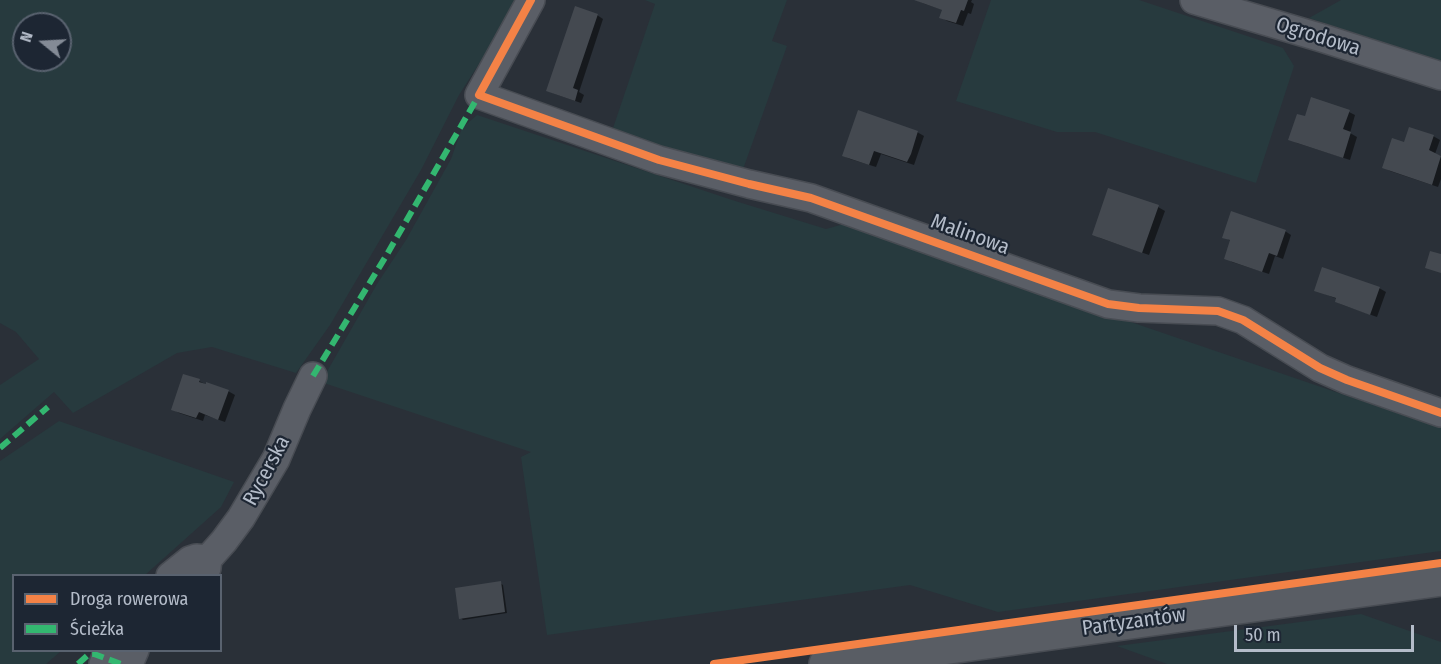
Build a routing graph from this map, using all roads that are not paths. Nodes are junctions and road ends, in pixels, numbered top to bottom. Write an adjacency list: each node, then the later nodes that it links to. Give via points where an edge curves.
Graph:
1 (531, 0): 5 (street, Malinowa, via 480,95 659,160 811,198 1108,304 1218,311 1243,320 1320,368)
2 (1194, 0): 3 (street, Ogrodowa)
3 (1441, 76)
4 (313, 376): 6 (street, Rycerska, via 262,485)
5 (1441, 413)
6 (206, 567): 7 (street, Rycerska, via 196,558)
7 (172, 574)
8 (1441, 579): 9 (street, Partyzantów)
9 (933, 657): 10 (street, Partyzantów)
10 (826, 664)

